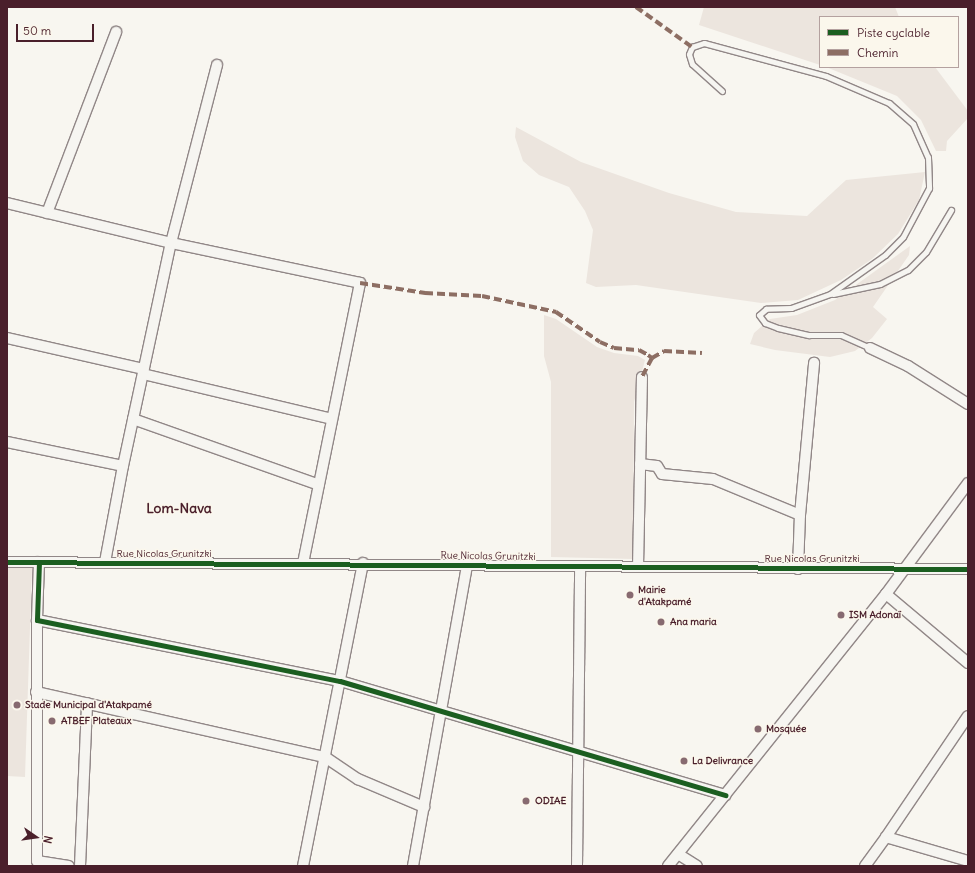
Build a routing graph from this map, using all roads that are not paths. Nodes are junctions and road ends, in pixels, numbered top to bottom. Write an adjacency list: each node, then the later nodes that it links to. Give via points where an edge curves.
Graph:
1 (116, 32): 6 (street)
2 (217, 65): 7 (street)
3 (722, 91): 8 (lane, via 690,59 690,50 697,45 704,43 858,88 902,112 919,135 928,157 930,172 929,188 924,201 893,248)
4 (7, 203): 6 (street)
5 (951, 210): 8 (lane, via 926,252 908,270 880,284)
6 (47, 213): 7 (street)
7 (171, 243): 12 (street); 16 (street, via 360,283)
8 (830, 294): 10 (lane, via 791,308 766,309 760,313 760,318 771,326 793,333 841,335)
9 (7, 338): 12 (street)
10 (870, 348): 14 (street, via 901,361)
11 (814, 363): 22 (street)
12 (144, 371): 15 (street); 16 (street)
13 (642, 377): 18 (street)
14 (968, 404)
15 (133, 419): 19 (street); 21 (street)
16 (332, 419): 21 (street)
17 (7, 442): 19 (street)
18 (640, 464): 22 (street, via 657,466 662,474 723,482); 30 (street)
19 (123, 466): 25 (street)
20 (968, 483): 32 (street)
21 (318, 485): 26 (street)
22 (800, 515): 31 (street)
23 (7, 562): 24 (street, Rue Nicolas Grunitzki)
24 (39, 562): 25 (street, Rue Nicolas Grunitzki); 35 (street)
25 (105, 562): 26 (street, Rue Nicolas Grunitzki)
26 (303, 563): 27 (street, Rue Nicolas Grunitzki)
27 (363, 563): 28 (street, Rue Nicolas Grunitzki); 37 (street)
28 (467, 565): 29 (street, Rue Nicolas Grunitzki); 40 (street)
29 (580, 566): 30 (street, Rue Nicolas Grunitzki); 42 (street)
30 (638, 567): 31 (street, Rue Nicolas Grunitzki)
31 (798, 569): 32 (street, Rue Nicolas Grunitzki)
32 (905, 569): 33 (street, Rue Nicolas Grunitzki); 34 (street)
33 (968, 569)
34 (886, 594): 36 (street); 44 (street)
35 (37, 620): 37 (street); 38 (street)
36 (968, 663)
37 (340, 681): 40 (street); 43 (street)
38 (36, 692): 39 (street); 50 (street, via 37,861)
39 (87, 704): 43 (street); 51 (street)
40 (441, 710): 42 (street); 45 (street)
41 (968, 716): 46 (street)
42 (577, 749): 44 (street); 53 (street)
43 (325, 756): 45 (street, via 358,779); 52 (street)
44 (726, 795): 47 (street)
45 (424, 807): 49 (street)
46 (886, 837): 48 (street); 56 (street)
47 (678, 854): 54 (street); 55 (street)
48 (968, 861)
49 (415, 865)
50 (69, 866)
51 (80, 866)
52 (303, 866)
53 (577, 866)
54 (668, 866)
55 (696, 866)
56 (865, 866)

